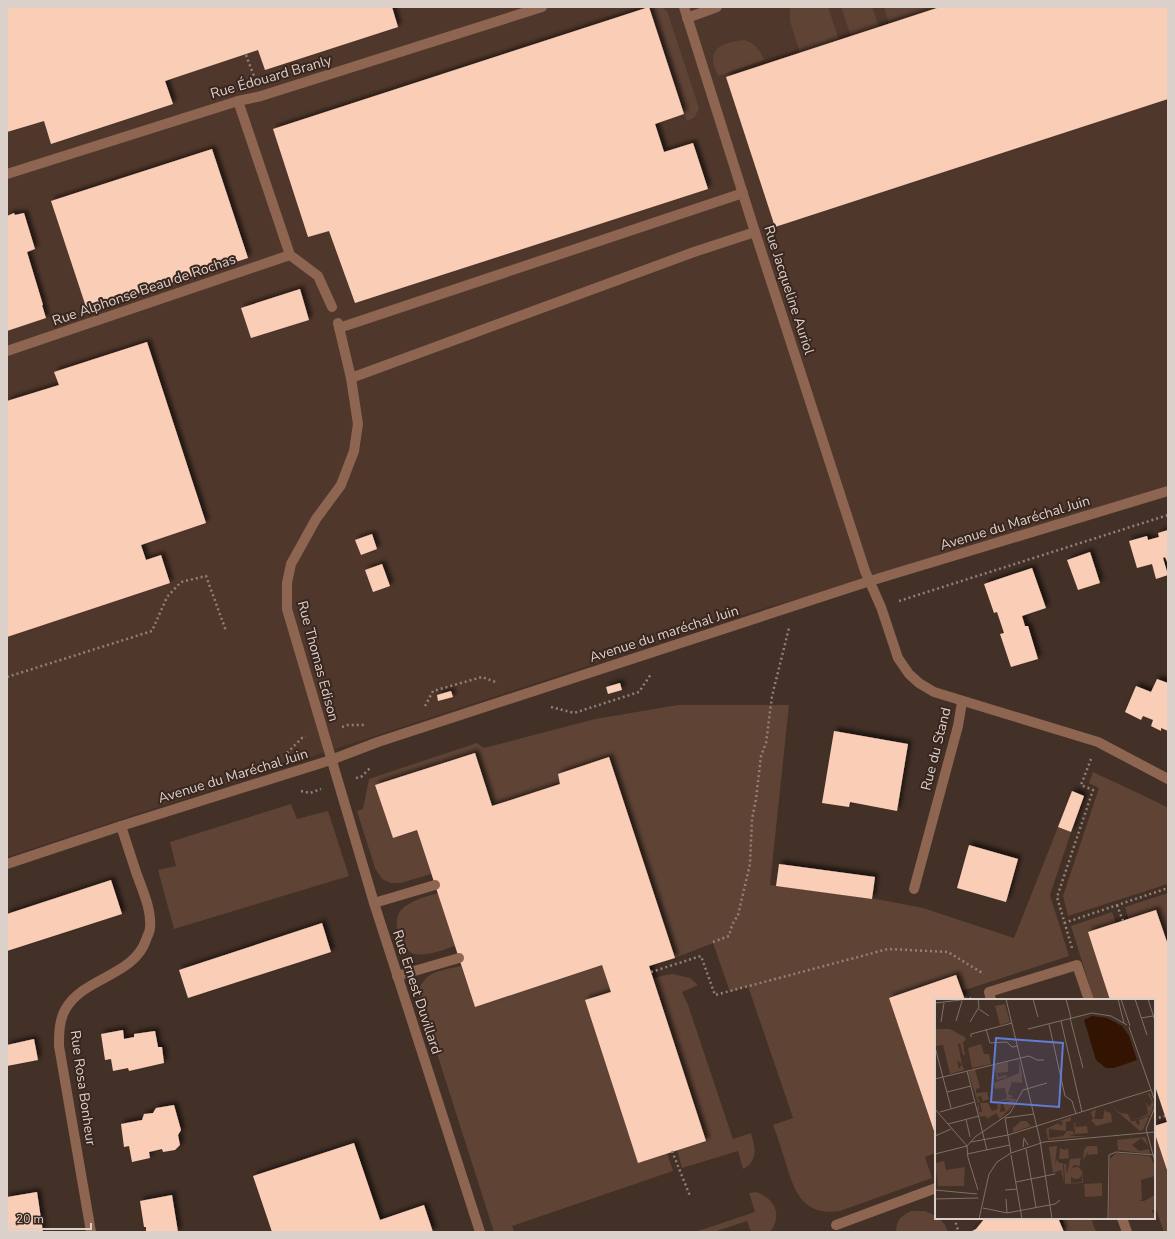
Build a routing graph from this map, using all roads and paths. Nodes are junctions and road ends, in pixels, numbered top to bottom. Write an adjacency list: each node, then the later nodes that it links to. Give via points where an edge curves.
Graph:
1 (542, 7): 6 (street, Rue Édouard Branly)
2 (684, 7): 4 (street, Rue Jacqueline Auriol)
3 (717, 7): 4 (street)
4 (687, 18): 9 (street, Rue Jacqueline Auriol)
5 (246, 54): 6 (path)
6 (261, 96): 7 (street, Rue Édouard Branly)
7 (238, 101): 8 (street, Rue Édouard Branly); 11 (street)
8 (7, 174)
9 (743, 193): 10 (street, Rue Jacqueline Auriol); 14 (street, Rue Thomas Edison, via 339,326)
10 (755, 232): 14 (street); 17 (street, Rue Jacqueline Auriol)
11 (290, 255): 12 (street, via 318,276); 13 (street, Rue Alphonse Beau de Rochas)
12 (332, 307)
13 (7, 351)
14 (351, 378): 27 (street, Rue Thomas Edison, via 358,424 354,451 341,484 316,519 291,564 286,583 286,609)
15 (1168, 491): 17 (street, Avenue du Maréchal Juin)
16 (1168, 515): 18 (path)
17 (870, 581): 18 (street, Rue du Stand); 25 (street, Avenue du maréchal Juin)
18 (881, 607): 23 (street, Rue du Stand, via 898,658 909,674 934,692)
19 (784, 625): 41 (path, via 790,624 772,696 766,743 761,756 752,819 750,864 738,915 729,936)
20 (226, 631): 22 (path, via 206,576 181,582 167,596 152,631)
21 (654, 669): 24 (path, via 639,692 574,713)
22 (7, 677)
23 (962, 702): 26 (street); 36 (street, Rue du Stand, via 958,726)
24 (544, 705)
25 (466, 713): 27 (street, Avenue du Maréchal Juin)
26 (1098, 742): 29 (street); 40 (path, via 1081,785 1092,790 1057,897)
27 (331, 760): 30 (street, Rue Ernest Duvillard); 32 (street, Avenue du Maréchal Juin)
28 (375, 764): 30 (path, via 361,777)
29 (1168, 778)
30 (337, 783): 31 (path, via 310,792); 37 (street, Rue Ernest Duvillard)
31 (298, 790)
32 (121, 826): 33 (street, Avenue du Maréchal Juin); 58 (street, Rue Rosa Bonheur, via 144,894 150,929 143,948 134,960 83,990 64,1010 59,1026 59,1046)
33 (7, 864)
34 (435, 886): 37 (street)
35 (1168, 888): 38 (path)
36 (914, 889)
37 (374, 902): 45 (street, Rue Ernest Duvillard)
38 (1117, 905): 39 (path); 40 (path)
39 (1123, 921)
40 (1064, 923): 43 (path)
41 (713, 942)
42 (459, 958): 45 (street)
43 (1077, 965): 46 (street); 48 (street)
44 (651, 972): 46 (path, via 701,956 715,996 888,949 948,952)
45 (397, 976): 59 (street, Rue Ernest Duvillard)
46 (1008, 987): 47 (street, via 989,992)
47 (991, 999)
48 (1089, 999)
49 (1165, 1116): 50 (path)
50 (1155, 1120)
51 (672, 1151): 53 (path)
52 (935, 1188): 56 (street)
53 (690, 1196)
54 (954, 1219): 57 (path)
55 (1122, 1219): 60 (street)
56 (836, 1224)
57 (958, 1230)
58 (91, 1232)
59 (480, 1232)
60 (1127, 1232)

